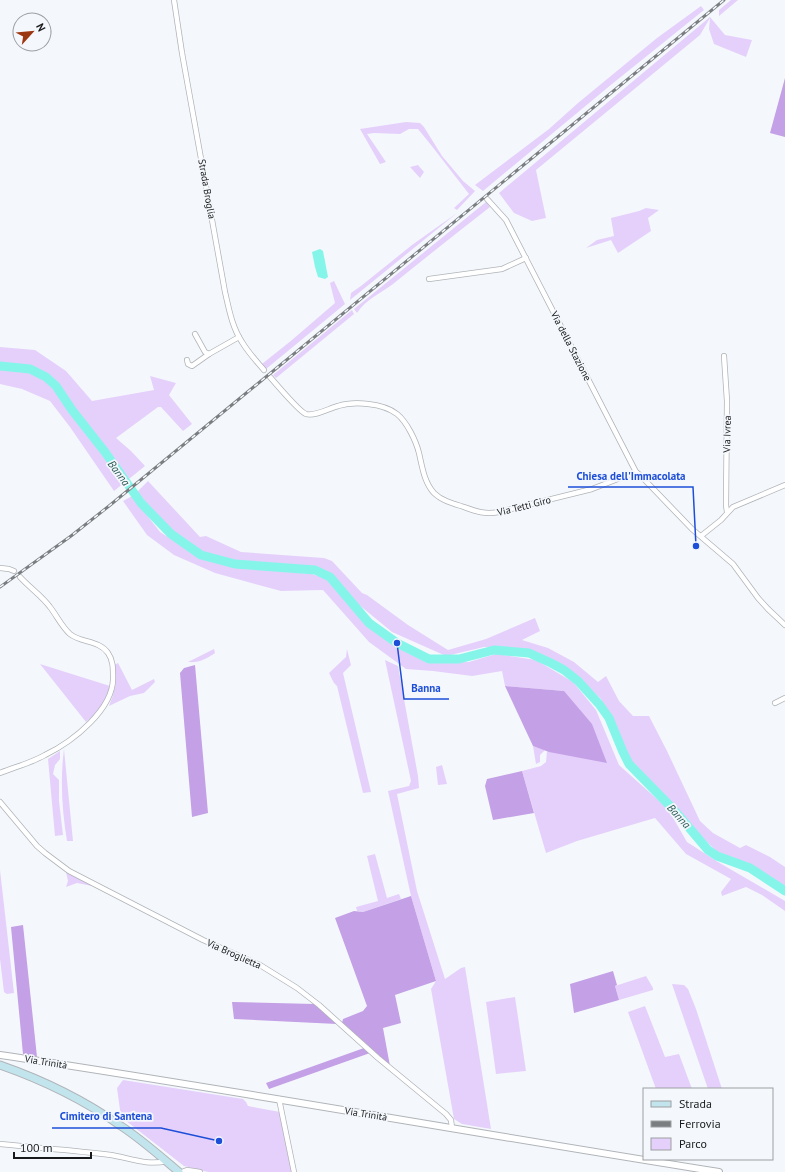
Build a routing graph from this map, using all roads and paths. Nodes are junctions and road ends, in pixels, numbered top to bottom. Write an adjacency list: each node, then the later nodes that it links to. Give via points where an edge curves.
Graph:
1 (174, 0): 6 (street, Strada Broglia, via 225,292)
2 (488, 200): 3 (street, Via della Stazione, via 506,220)
3 (526, 258): 4 (street, via 502,269); 12 (street, Via della Stazione)
4 (429, 279)
5 (195, 334): 7 (street, via 205,352)
6 (239, 337): 7 (street); 10 (street, Strada Broglia)
7 (209, 354): 9 (street, via 192,366)
8 (724, 356): 14 (street, Via Ivrea, via 727,401)
9 (187, 360)
10 (264, 370)
11 (270, 377): 12 (street, Via Tetti Giro, via 307,415 351,403 381,407 396,413 415,441 426,479 434,493 479,512 490,514 561,497)
12 (636, 472): 15 (street)
13 (785, 485): 14 (street, via 733,507)
14 (727, 512): 15 (street)
15 (700, 536): 19 (street, via 732,564 758,598)
16 (0, 568): 17 (street)
17 (14, 571)
18 (20, 577): 22 (street, via 50,606 71,635 106,650 112,661 113,684 108,699 95,717 64,745 37,759)
19 (785, 625)
20 (785, 698): 21 (street)
21 (774, 703)
22 (0, 773)
23 (0, 802): 29 (street, Via Broglietta, via 37,846 69,871 203,940 260,965 297,988 446,1114 451,1120)
24 (0, 1055): 25 (street, Via Trinità)
25 (13, 1057): 27 (street, Via Trinità); 28 (street, Via Trinità, via 144,1076)
26 (0, 1065): 27 (main road)
27 (8, 1068): 31 (main road, via 84,1103 121,1126)
28 (280, 1102): 29 (street, Via Trinità); 35 (street)
29 (452, 1128): 36 (street, Via Trinità)
30 (0, 1144): 31 (street, via 152,1163)
31 (166, 1161): 32 (main road)
32 (178, 1172)
33 (182, 1172): 34 (street)
34 (200, 1172)
35 (294, 1172)
36 (719, 1172)

